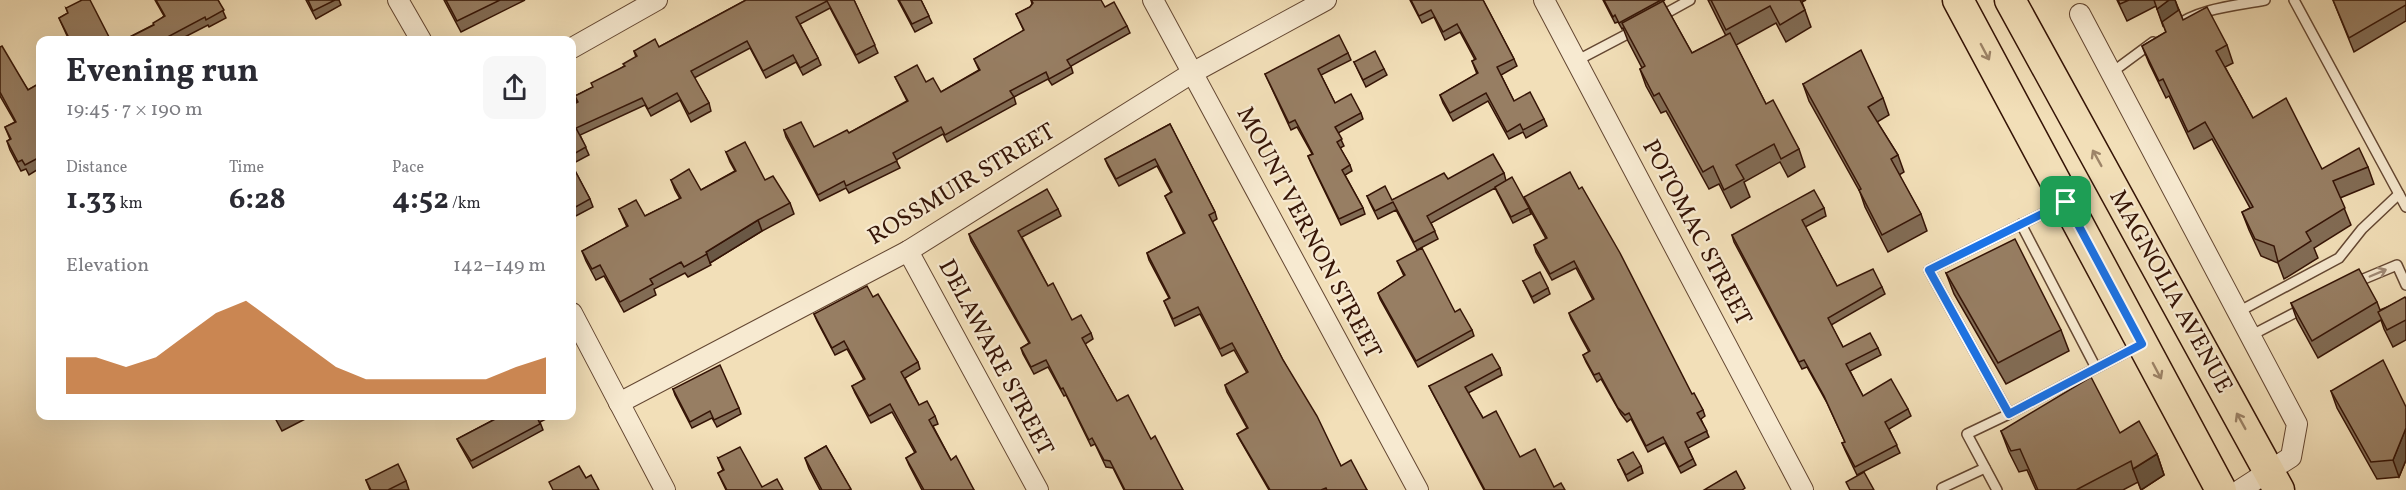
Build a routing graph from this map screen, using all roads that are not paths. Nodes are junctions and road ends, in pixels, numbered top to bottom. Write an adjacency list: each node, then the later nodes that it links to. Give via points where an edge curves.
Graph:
1 (398, 0): 14 (street)
2 (657, 0): 15 (street)
3 (1153, 0): 17 (street, MOUNT VERNON STREET)
4 (1326, 0): 17 (street, ROSSMUIR STREET)
5 (1544, 0): 16 (street, POTOMAC STREET)
6 (1690, 0): 12 (lane)
7 (2010, 0): 35 (main road, MAGNOLIA AVENUE, one-way to 7)
8 (2265, 0): 18 (lane, via 2187,17)
9 (2294, 0): 19 (lane)
10 (1957, 4): 20 (main road, MAGNOLIA AVENUE, one-way to 20)
11 (2080, 14): 18 (street)
12 (1652, 21)
13 (1642, 26): 16 (lane)
14 (419, 36)
15 (576, 46)
16 (1576, 61): 39 (street, POTOMAC STREET)
17 (1192, 73): 23 (street, ROSSMUIR STREET); 38 (street, MOUNT VERNON STREET)
18 (2111, 73): 27 (street)
19 (2399, 194): 21 (lane); 27 (lane, via 2362,229 2339,258)
20 (2066, 202): 22 (lane); 30 (main road, MAGNOLIA AVENUE)
21 (2406, 207)
22 (2021, 224): 31 (lane); 33 (lane, via 1929,270)
23 (908, 251): 32 (street, ROSSMUIR STREET); 37 (street, DELAWARE STREET)
24 (2406, 285): 25 (lane, one-way to 24, via 2397,265)
25 (2343, 288)
26 (2313, 303): 29 (lane)
27 (2238, 312): 29 (street)
28 (576, 321): 32 (street)
29 (2250, 336): 35 (street, via 2297,424 2291,457)
30 (2142, 344): 31 (lane); 42 (main road, MAGNOLIA AVENUE, one-way to 42)
31 (2096, 368): 33 (lane)
32 (619, 403): 36 (street)
33 (2009, 414): 34 (lane, via 1967,434)
34 (1985, 468): 40 (lane); 41 (lane)
35 (2274, 481): 43 (street)
36 (665, 490)
37 (1038, 490)
38 (1418, 490)
39 (1803, 490)
40 (1943, 490)
41 (1997, 490)
42 (2221, 490)
43 (2240, 490)

